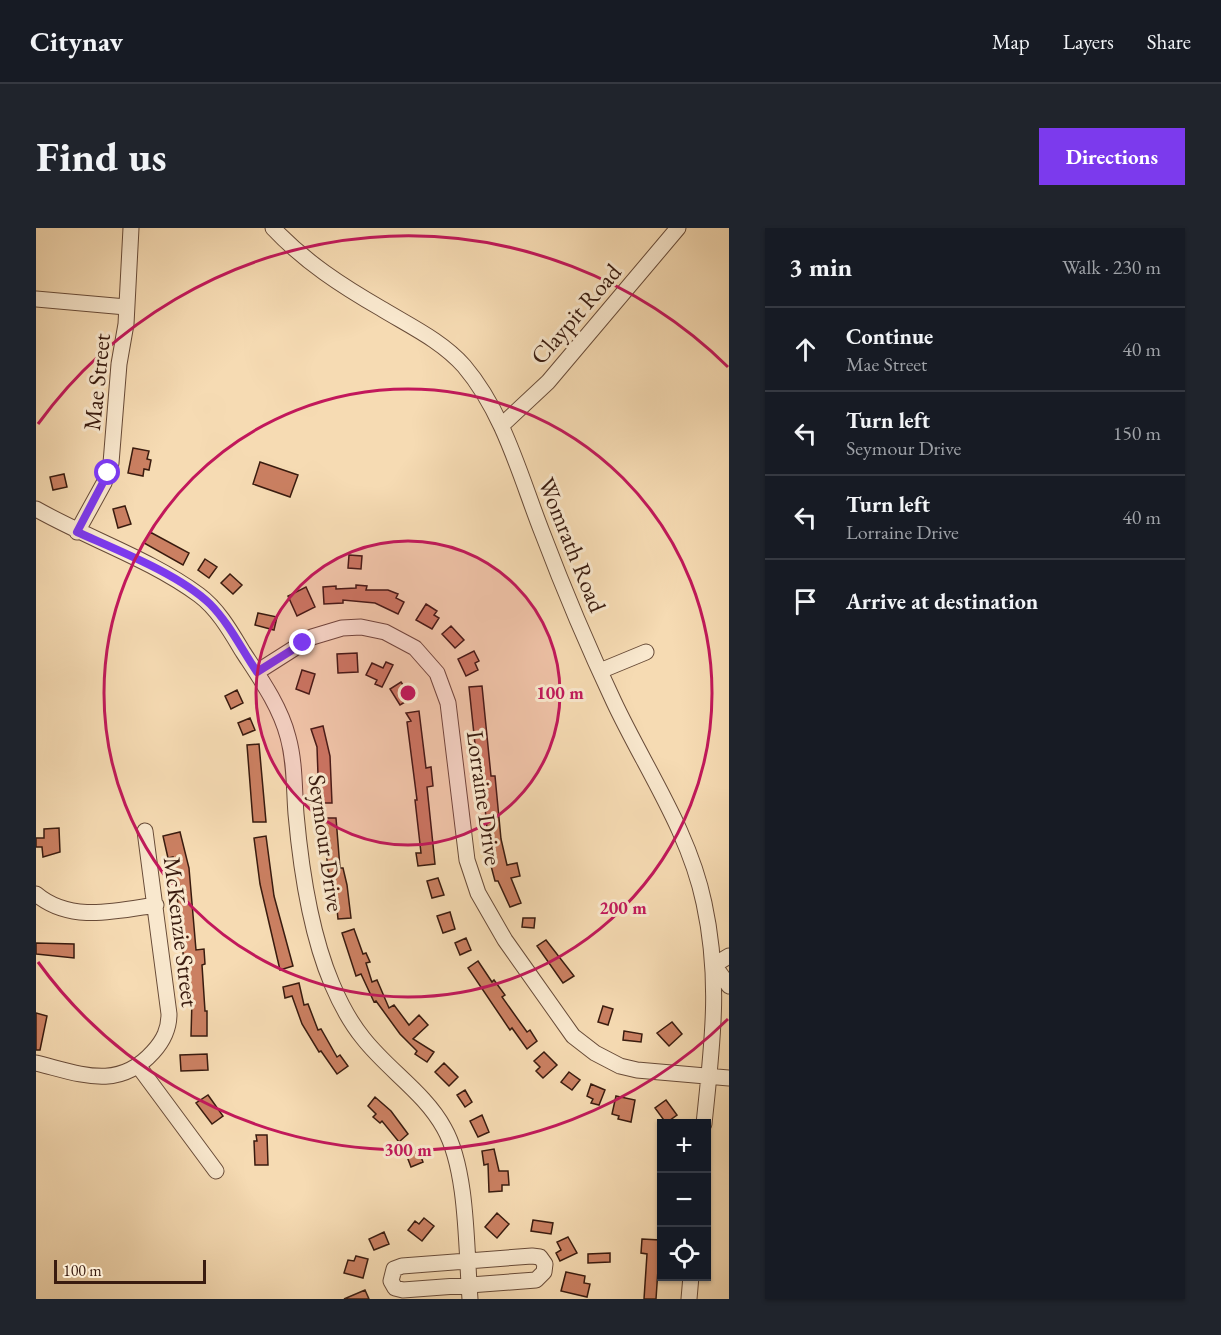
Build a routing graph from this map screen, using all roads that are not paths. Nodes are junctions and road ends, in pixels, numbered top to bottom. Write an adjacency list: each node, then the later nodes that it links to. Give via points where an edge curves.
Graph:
1 (131, 228): 5 (street, Mae Street)
2 (273, 228): 6 (street, Womrath Road, via 315,267 453,355)
3 (678, 228): 6 (street, Claypit Road, via 548,382)
4 (36, 299): 5 (street)
5 (126, 307): 8 (street, Mae Street, via 111,463)
6 (502, 425): 10 (street, Womrath Road)
7 (36, 510): 8 (street, Seymour Drive)
8 (77, 532): 11 (street, Seymour Drive, via 137,559 199,595 216,611)
9 (646, 652): 10 (street)
10 (600, 671): 16 (street, Womrath Road, via 694,865 705,904)
11 (257, 672): 20 (street, Lorraine Drive, via 312,638 351,627 386,633 406,641 423,655 437,673 448,703 472,877 486,910 512,949 573,1036 595,1053 637,1070); 24 (street, Seymour Drive, via 289,737 306,885 329,977 363,1038 426,1103 450,1139 458,1162)
12 (145, 831): 14 (street, McKenzie Street)
13 (36, 894): 14 (street, via 57,906 86,913)
14 (156, 905): 19 (street, McKenzie Street, via 169,1022 159,1045)
15 (729, 956): 16 (street)
16 (714, 965): 17 (street); 20 (street, Womrath Road)
17 (729, 986)
18 (36, 1063): 19 (street, via 104,1077)
19 (139, 1067): 23 (street)
20 (709, 1076): 21 (street, Lorraine Drive); 22 (street, Womrath Road)
21 (729, 1078)
22 (705, 1119)
23 (216, 1171)
24 (467, 1263): 26 (street, Seymour Drive); 26 (street, via 536,1256 543,1260 545,1268 536,1280); 26 (street, via 402,1266 394,1269 391,1281 404,1290)
25 (691, 1281): 27 (street)
26 (470, 1293)
27 (689, 1299)

